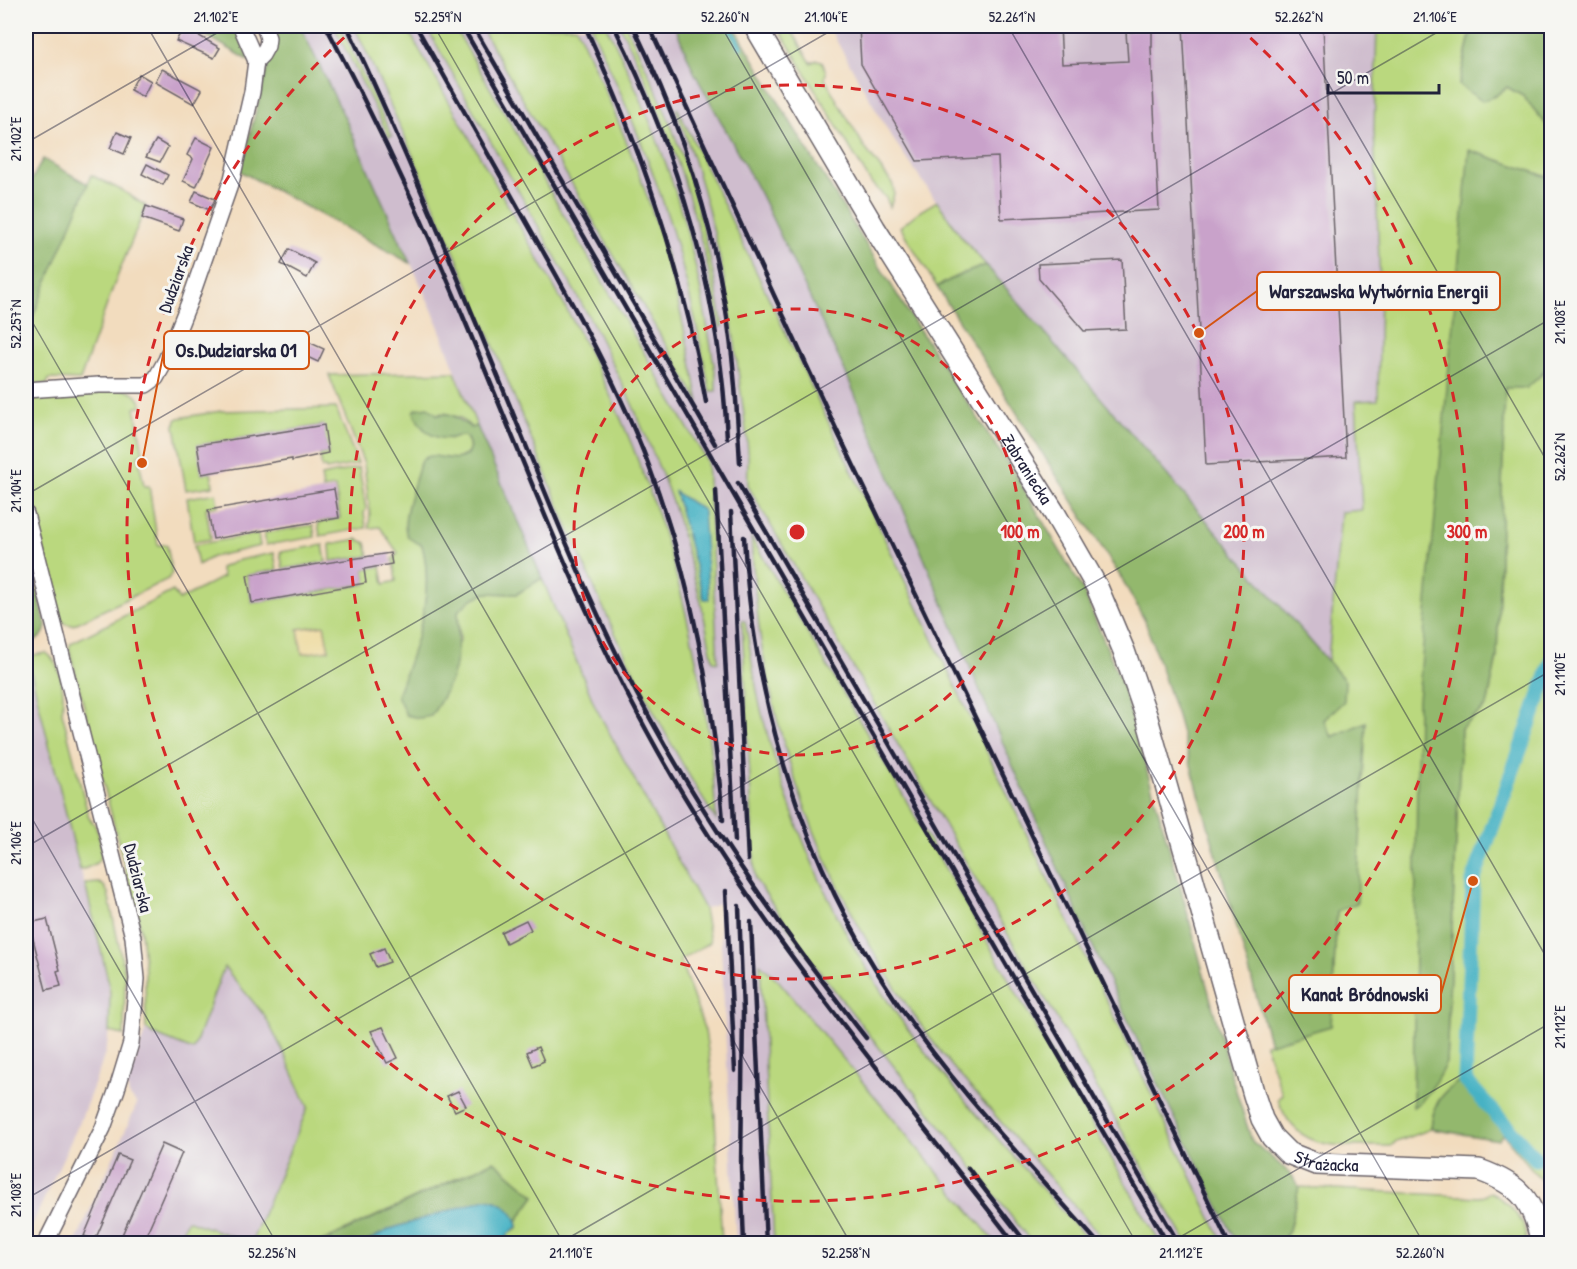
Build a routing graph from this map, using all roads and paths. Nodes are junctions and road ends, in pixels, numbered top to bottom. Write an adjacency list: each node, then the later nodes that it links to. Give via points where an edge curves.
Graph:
1 (244, 26): 4 (street)
2 (264, 26): 4 (street, Dudziarska, via 267,45)
3 (755, 26): 7 (main road, Zabraniecka, via 1096,587 1147,718)
4 (256, 61): 5 (street, Dudziarska, via 232,179 190,300 156,378 146,385)
5 (26, 390)
6 (26, 514): 8 (street, Dudziarska, via 133,937 136,979 131,1043 117,1089 103,1128)
7 (1213, 952): 9 (main road, Strażacka, via 1262,1119 1288,1153 1316,1164 1479,1170 1502,1178 1522,1193 1537,1218)
8 (45, 1244)
9 (1542, 1244)

